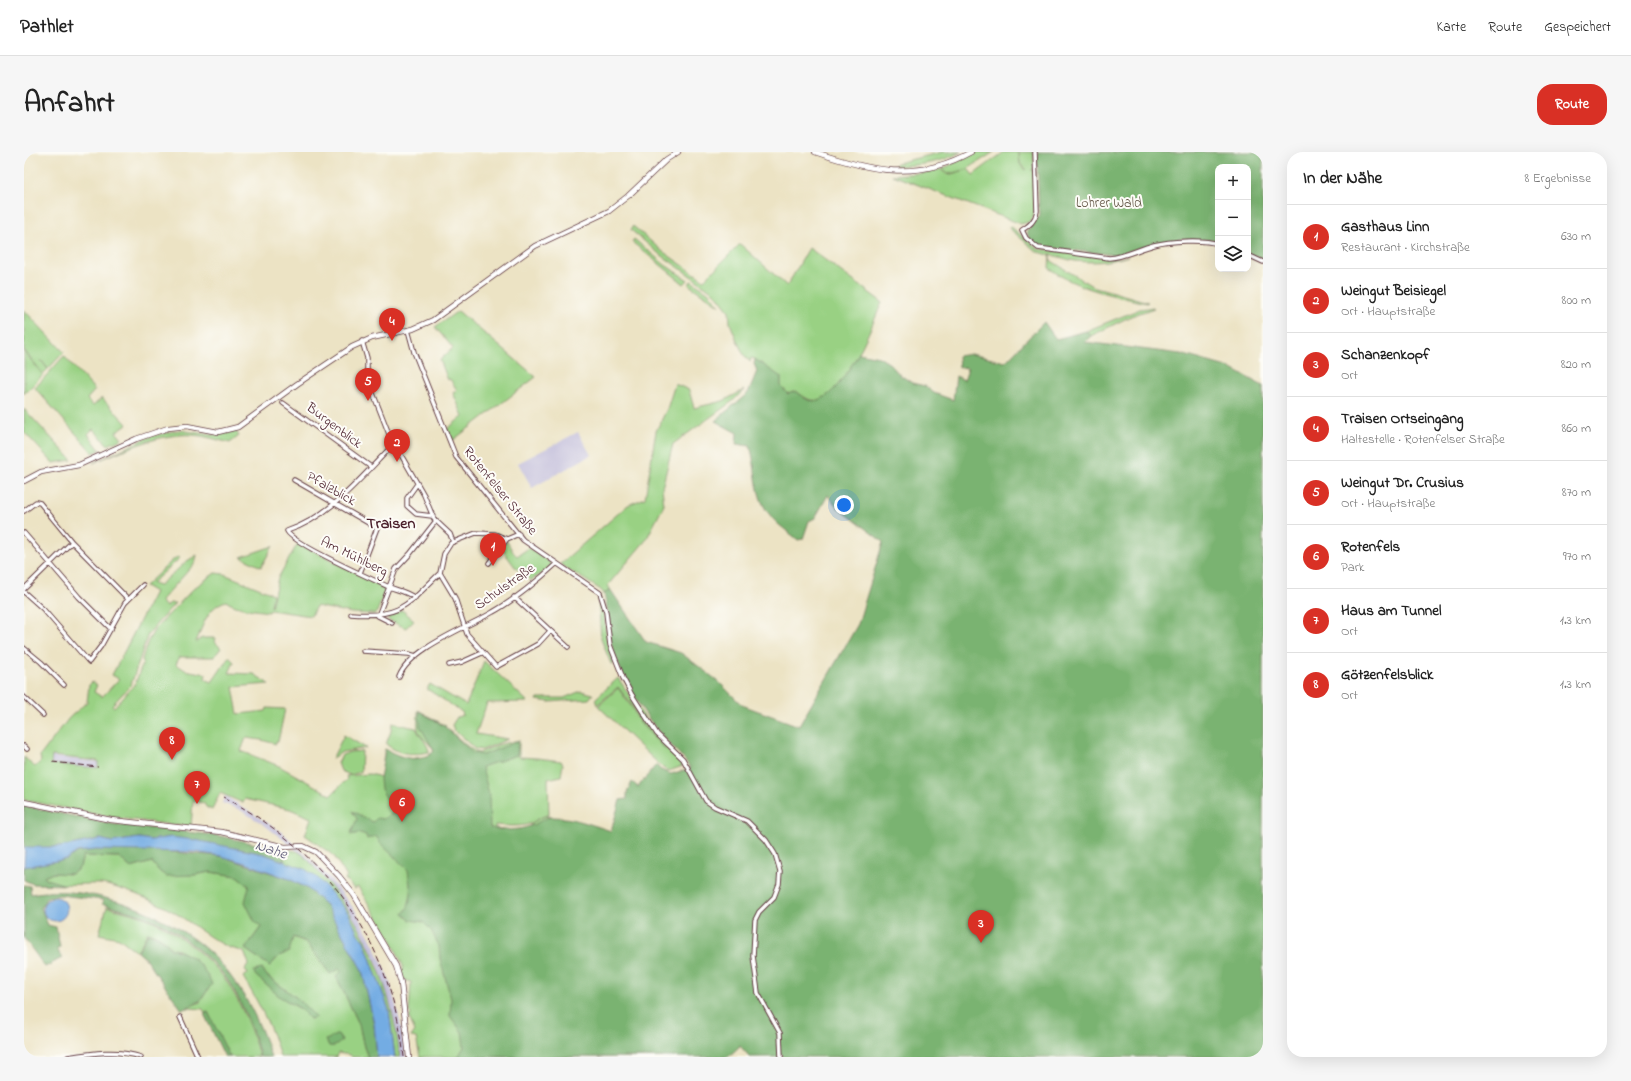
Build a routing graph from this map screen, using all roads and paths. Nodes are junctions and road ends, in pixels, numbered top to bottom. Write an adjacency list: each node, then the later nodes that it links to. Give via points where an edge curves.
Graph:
1 (678, 152): 8 (main road, via 609,211 535,246 439,317)
2 (815, 152): 3 (main road, via 859,166 897,171 935,166)
3 (971, 152)
4 (1035, 152): 5 (street, via 1037,211 1033,222 1022,230 1026,238 1038,248 1109,258 1154,245 1191,242)
5 (1215, 244)
6 (1251, 256): 7 (street)
7 (1263, 262)
8 (408, 330): 9 (main road); 21 (street, Rotenfelser Straße, via 414,352 456,457)
9 (362, 342): 11 (street, via 367,358 367,378); 14 (main road, via 303,380 238,427 218,432 187,426 168,428 136,439 85,463 41,472)
10 (283, 403): 12 (street, Burgenblick)
11 (394, 444): 12 (street); 15 (street)
12 (371, 467): 16 (street)
13 (294, 480): 16 (street, Pfalzblick)
14 (24, 481)
15 (417, 484): 18 (street); 18 (street, via 407,498 408,506 416,514)
16 (333, 504): 28 (street, Pfalzblick, via 377,528); 28 (street, Am Mühlberg, via 314,519 287,531 288,534)
17 (24, 511): 23 (street, via 36,502 42,504)
18 (432, 516): 19 (street)
19 (435, 522): 24 (street, via 450,534); 31 (street, via 396,569)
20 (24, 533): 25 (street)
21 (519, 534): 22 (street); 27 (street, Rotenfelser Straße, via 525,542)
22 (507, 539): 24 (street, via 495,534 476,533); 26 (street)
23 (72, 542): 25 (street); 35 (street)
24 (453, 542): 29 (street, via 444,554)
25 (50, 563): 32 (street); 40 (street)
26 (489, 563)
27 (556, 564): 33 (street, Schulstraße); 59 (street, Rotenfelser Straße, via 600,593 606,612 610,645 625,684 658,734 683,759 703,797 715,807 750,823 777,857 780,871 778,888 772,901 757,914 754,923 753,960 759,996 780,1033)
28 (360, 573): 31 (street, Am Mühlberg)
29 (440, 573): 34 (street); 39 (street, Schulstraße, via 455,598)
30 (143, 585): 35 (street)
31 (389, 586): 34 (street, Am Mühlberg); 37 (street)
32 (24, 591): 40 (street, via 89,662)
33 (514, 597): 39 (street, Schulstraße, via 494,612); 41 (street)
34 (415, 598): 37 (street, via 396,610)
35 (128, 599): 40 (street)
36 (351, 614): 37 (street)
37 (378, 616): 38 (street)
38 (392, 623)
39 (463, 627): 45 (street, via 468,637); 46 (street, via 428,646)
40 (111, 629)
41 (550, 631): 42 (street); 45 (street, via 538,644 496,667)
42 (568, 647)
43 (24, 648): 49 (street)
44 (363, 651): 46 (street)
45 (482, 652): 47 (street)
46 (416, 656): 48 (street)
47 (449, 665)
48 (399, 677)
49 (64, 686)
50 (24, 697): 51 (street)
51 (43, 716)
52 (24, 802): 58 (main road, via 111,820 222,832 285,847 308,847 316,852 354,895 396,966 401,983)
53 (180, 1017): 57 (street)
54 (85, 1056): 55 (street); 56 (street, via 119,1052)
55 (68, 1057)
56 (142, 1057)
57 (198, 1057)
58 (409, 1057)
59 (781, 1057)

